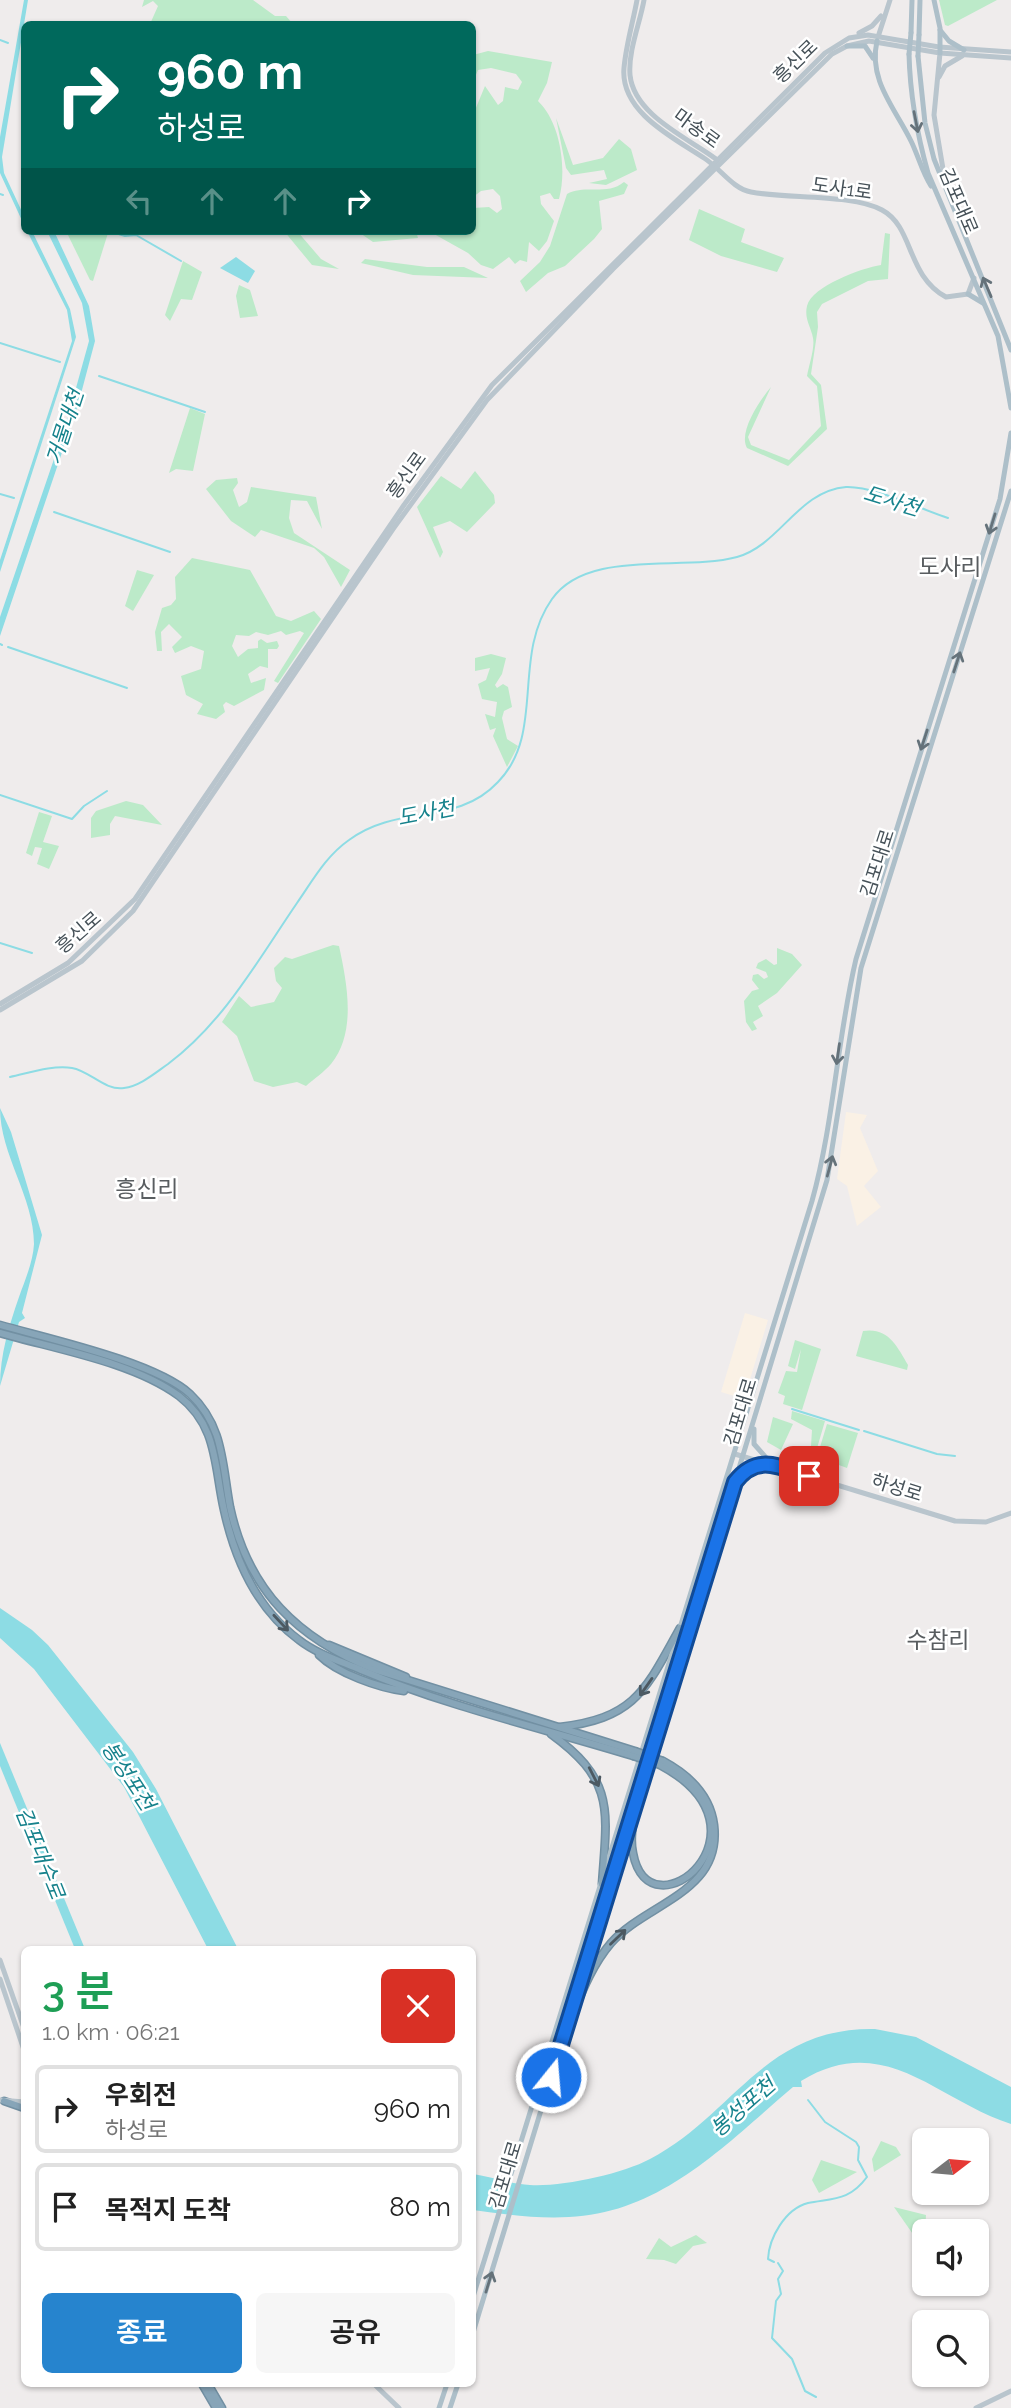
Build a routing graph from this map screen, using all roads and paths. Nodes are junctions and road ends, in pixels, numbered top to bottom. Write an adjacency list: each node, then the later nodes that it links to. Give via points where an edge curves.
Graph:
1 (637, 0): 18 (main road, 마송로, via 624,68 628,93 650,121)
2 (644, 0): 18 (main road, 마송로, via 630,74 634,90 657,119)
3 (890, 0): 7 (main road)
4 (912, 0): 20 (main road, 김포대로, one-way to 20, bridge, via 909,54 914,111 920,146)
5 (920, 0): 19 (main road, 김포대로, bridge, via 918,56 925,123)
6 (934, 0): 8 (main road)
7 (883, 13): 9 (main road); 10 (main road)
8 (940, 28): 12 (main road); 14 (main road)
9 (855, 36): 10 (main road, 흥신로); 18 (main road, 흥신로, via 825,53)
10 (877, 38): 11 (main road, 흥신로); 12 (main road, 흥신로); 16 (main road)
11 (847, 46): 16 (main road, via 864,46); 18 (main road, 흥신로, via 832,54)
12 (940, 50): 14 (main road, 흥신로); 17 (main road)
13 (1011, 52): 14 (main road)
14 (964, 53): 15 (main road); 17 (main road, via 945,66)
15 (1011, 58)
16 (874, 60): 20 (main road, via 880,85)
17 (936, 84): 19 (main road, via 936,142)
18 (715, 163): 22 (main road, 도사1로, via 746,191 881,209 899,225 915,264 934,289 949,298); 28 (main road, 흥신로, via 483,396 130,906 68,964); 29 (main road, 흥신로, via 487,400 393,529 138,905 82,961)
19 (949, 198): 24 (main road, 김포대로, one-way to 19)
20 (942, 203): 21 (main road, 김포대로)
21 (974, 278): 22 (main road); 23 (main road, 김포대로)
22 (968, 294): 23 (main road)
23 (986, 304): 25 (main road, 김포대로, via 1003,353)
24 (1011, 350)
25 (1011, 408)
26 (1011, 433): 34 (main road, 김포대로, one-way to 34, via 1000,499 861,939 843,1023 823,1161)
27 (1011, 491): 33 (main road, 김포대로, one-way to 27, via 833,1154 861,968)
28 (0, 1004)
29 (0, 1010)
30 (0, 1325): 32 (highway)
31 (0, 1333): 32 (highway)
32 (29, 1337): 40 (highway, via 149,1370 172,1381 201,1406 214,1426 224,1457 231,1508 257,1580 284,1613 323,1643 354,1662); 41 (highway, one-way to 41, via 128,1370 178,1395 203,1420 215,1448 229,1532 248,1579 278,1621 315,1651 412,1691)
33 (754, 1418): 35 (main road, 김포대로); 36 (main road, via 754,1444)
34 (735, 1453): 35 (main road, 하성로); 39 (main road, 김포대로)
35 (743, 1455): 36 (main road, 하성로); 37 (main road, 김포대로)
36 (768, 1463): 37 (main road, via 749,1467); 38 (main road, 하성로, via 958,1519 988,1519)
37 (735, 1482): 44 (main road, 김포대로)
38 (1011, 1512)
39 (680, 1628): 40 (highway, one-way to 40, via 630,1705 598,1721); 45 (main road, 김포대로)
40 (555, 1728): 42 (highway)
41 (546, 1731): 42 (highway); 45 (highway, one-way to 45, via 584,1761 604,1798)
42 (634, 1754): 43 (highway, bridge)
43 (661, 1763): 44 (highway, via 687,1783 706,1809 709,1844 696,1872 666,1884 640,1871 632,1847); 49 (highway, one-way to 43, via 590,1974 613,1941 684,1892 710,1860 715,1832 710,1806 696,1785)
44 (637, 1800): 49 (main road, 김포대로)
45 (602, 1884): 55 (main road, 김포대로)
46 (0, 1960): 48 (main road)
47 (0, 1979): 50 (main road)
48 (21, 2020)
49 (562, 2039): 56 (main road, 김포대로, one-way to 49)
50 (21, 2041)
51 (21, 2097): 52 (main road)
52 (2, 2101): 53 (main road); 54 (highway)
53 (21, 2102)
54 (21, 2107)
55 (476, 2287)
56 (476, 2323)
57 (204, 2387): 64 (highway)
58 (210, 2387): 65 (highway)
59 (377, 2387): 66 (main road)
60 (446, 2387): 63 (main road)
61 (457, 2387): 67 (main road)
62 (1011, 2391): 68 (main road)
63 (439, 2406)
64 (216, 2408)
65 (222, 2408)
66 (399, 2408)
67 (450, 2408)
68 (976, 2408)

